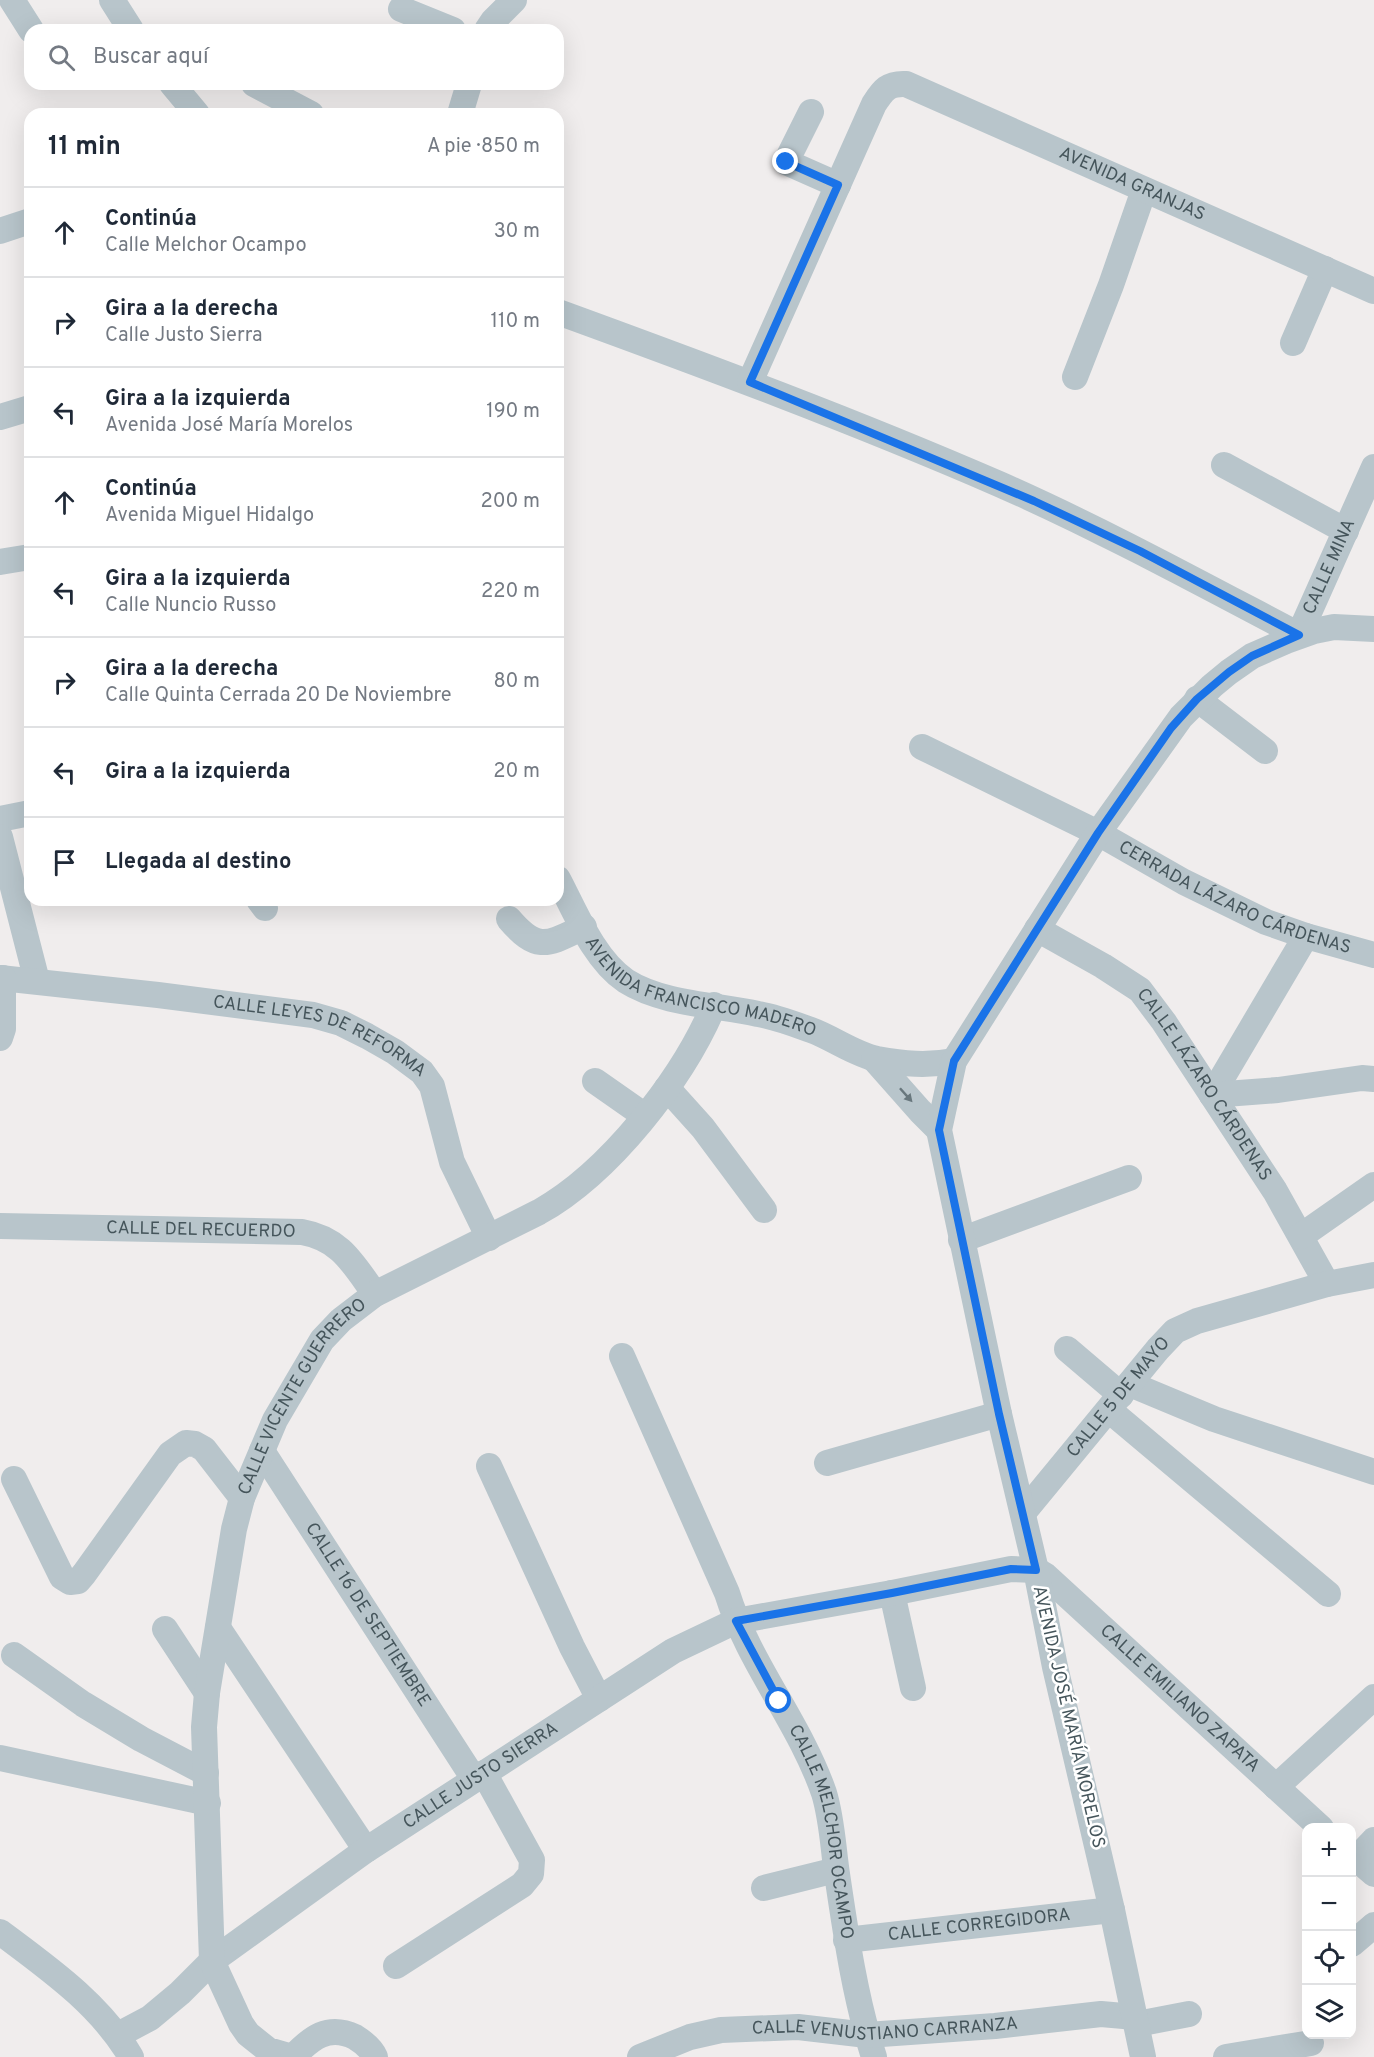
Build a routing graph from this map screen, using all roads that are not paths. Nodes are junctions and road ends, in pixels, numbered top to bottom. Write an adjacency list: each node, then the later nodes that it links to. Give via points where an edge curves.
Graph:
1 (12, 0): 5 (street)
2 (112, 0): 6 (street)
3 (514, 0): 8 (street)
4 (400, 9): 7 (street)
5 (27, 24)
6 (127, 24)
7 (438, 24)
8 (491, 24)
9 (177, 90): 12 (street)
10 (265, 90): 13 (street)
11 (467, 90): 14 (street)
12 (192, 108)
13 (300, 108)
14 (462, 108)
15 (811, 112): 16 (street, via 786,162)
16 (838, 185): 17 (street, AVENIDA GRANJAS, via 882,92 888,85 906,84); 25 (street)
17 (1144, 190): 20 (street, AVENIDA GRANJAS); 24 (street)
18 (24, 223): 19 (street)
19 (0, 231)
20 (1325, 269): 21 (street, AVENIDA GRANJAS); 23 (street)
21 (1374, 291)
22 (564, 314): 25 (street)
23 (1293, 343)
24 (1074, 376)
25 (750, 382): 34 (street, via 998,484 1140,551)
26 (24, 410): 27 (street)
27 (0, 417)
28 (1224, 465): 30 (street)
29 (1374, 468): 30 (street, CALLE MINA)
30 (1346, 531): 34 (street, CALLE MINA)
31 (24, 558): 32 (street)
32 (0, 562)
33 (1374, 629): 34 (street, AVENIDA JOSÉ MARÍA MORELOS, via 1334,627)
34 (1299, 635): 35 (street, AVENIDA JOSÉ MARÍA MORELOS, via 1252,656)
35 (1197, 699): 37 (street); 40 (street, AVENIDA JOSÉ MARÍA MORELOS, via 1171,728)
36 (922, 747): 40 (street)
37 (1265, 751)
38 (24, 814): 39 (street)
39 (0, 819)
40 (1098, 833): 45 (street, AVENIDA JOSÉ MARÍA MORELOS); 46 (street, CERRADA LÁZARO CÁRDENAS, via 1184,882 1266,922)
41 (0, 837): 49 (street)
42 (564, 890): 44 (street, AVENIDA FRANCISCO MADERO)
43 (509, 919): 44 (street, via 523,936 537,942 552,942)
44 (584, 927): 50 (street, AVENIDA FRANCISCO MADERO, via 604,960 626,981 657,994)
45 (1037, 929): 53 (street, AVENIDA JOSÉ MARÍA MORELOS); 57 (street, CALLE LÁZARO CÁRDENAS, via 1140,990)
46 (1306, 936): 47 (street, CERRADA LÁZARO CÁRDENAS); 57 (street)
47 (1374, 955)
48 (1, 978): 49 (street, CALLE LEYES DE REFORMA); 51 (street)
49 (37, 981): 65 (street, CALLE LEYES DE REFORMA, via 313,1015 340,1023 395,1052 422,1072 432,1086 452,1162)
50 (714, 1005): 52 (street, AVENIDA FRANCISCO MADERO, via 762,1014 813,1031); 56 (street, CALLE VICENTE GUERRERO)
51 (0, 1038)
52 (874, 1059): 53 (street, AVENIDA FRANCISCO MADERO, via 930,1066); 59 (street, AVENIDA FRANCISCO MADERO, one-way to 59)
53 (954, 1061): 59 (street, AVENIDA JOSÉ MARÍA MORELOS)
54 (1374, 1078): 57 (street)
55 (595, 1081): 58 (street)
56 (667, 1088): 58 (street, CALLE VICENTE GUERRERO); 62 (street, via 704,1128)
57 (1212, 1095): 64 (street, CALLE LÁZARO CÁRDENAS)
58 (645, 1116): 65 (street, CALLE VICENTE GUERRERO, via 602,1165 568,1194)
59 (939, 1130): 66 (street, AVENIDA JOSÉ MARÍA MORELOS)
60 (1129, 1178): 66 (street)
61 (1374, 1185): 64 (street)
62 (764, 1210)
63 (0, 1226): 69 (street, CALLE DEL RECUERDO, via 309,1234 326,1239 345,1254)
64 (1301, 1236): 68 (street, CALLE LÁZARO CÁRDENAS)
65 (489, 1238): 69 (street, CALLE VICENTE GUERRERO)
66 (961, 1240): 73 (street, AVENIDA JOSÉ MARÍA MORELOS)
67 (1374, 1275): 68 (street, CALLE 5 DE MAYO)
68 (1328, 1284): 72 (street, CALLE 5 DE MAYO, via 1183,1327 1167,1338)
69 (375, 1294): 74 (street, CALLE VICENTE GUERRERO, via 322,1340 291,1390)
70 (1067, 1349): 72 (street)
71 (622, 1356): 84 (street, CALLE MELCHOR OCAMPO)
72 (1120, 1396): 77 (street, via 1214,1419); 80 (street, CALLE 5 DE MAYO); 83 (street)
73 (999, 1414): 75 (street); 80 (street, AVENIDA JOSÉ MARÍA MORELOS)
74 (262, 1451): 79 (street, CALLE VICENTE GUERRERO); 94 (street, CALLE 16 DE SEPTIEMBRE)
75 (827, 1463)
76 (489, 1466): 91 (street)
77 (1374, 1472)
78 (14, 1479): 79 (street, via 62,1577 70,1582 78,1581 84,1574 177,1447 186,1443 204,1449)
79 (242, 1498): 85 (street, CALLE VICENTE GUERRERO)
80 (1023, 1514): 81 (street, AVENIDA JOSÉ MARÍA MORELOS)
81 (1036, 1570): 82 (street, CALLE JUSTO SIERRA, via 1011,1569); 95 (street, CALLE EMILIANO ZAPATA); 103 (street, AVENIDA JOSÉ MARÍA MORELOS)
82 (892, 1593): 84 (street, CALLE JUSTO SIERRA); 88 (street)
83 (1328, 1594)
84 (736, 1621): 91 (street, CALLE JUSTO SIERRA, via 673,1651); 101 (street, CALLE MELCHOR OCAMPO, via 816,1773 832,1831)
85 (218, 1628): 89 (street, CALLE VICENTE GUERRERO); 99 (street)
86 (165, 1629): 89 (street)
87 (14, 1655): 93 (street, via 83,1704)
88 (913, 1688)
89 (207, 1693): 93 (street, CALLE VICENTE GUERRERO)
90 (1374, 1697): 95 (street)
91 (600, 1699): 94 (street, CALLE JUSTO SIERRA)
92 (0, 1758): 96 (street)
93 (206, 1773): 96 (street, CALLE VICENTE GUERRERO)
94 (479, 1776): 99 (street, CALLE JUSTO SIERRA); 109 (street, CALLE 16 DE SEPTIEMBRE, via 532,1860 531,1874 522,1885)
95 (1276, 1787): 97 (street, CALLE EMILIANO ZAPATA)
96 (208, 1803): 108 (street, CALLE VICENTE GUERRERO)
97 (1316, 1823)
98 (1374, 1840): 100 (street)
99 (366, 1850): 108 (street, CALLE JUSTO SIERRA)
100 (1360, 1863)
101 (836, 1870): 102 (street); 106 (street, CALLE MELCHOR OCAMPO)
102 (764, 1888)
103 (1112, 1910): 106 (street, CALLE CORREGIDORA); 111 (street, AVENIDA JOSÉ MARÍA MORELOS)
104 (1374, 1925): 107 (street)
105 (0, 1932): 112 (street, via 52,1971)
106 (846, 1940): 114 (street, CALLE MELCHOR OCAMPO)
107 (1356, 1941)
108 (212, 1961): 112 (street, CALLE JUSTO SIERRA, via 150,2018); 117 (street, via 248,2034 268,2050)
109 (396, 1966)
110 (1189, 2014): 111 (street, CALLE VENUSTIANO CARRANZA)
111 (1136, 2021): 114 (street, CALLE VENUSTIANO CARRANZA, via 1101,2014 995,2025); 119 (street, AVENIDA JOSÉ MARÍA MORELOS)
112 (118, 2035): 116 (street)
113 (1311, 2043): 120 (street)
114 (870, 2046): 115 (street, CALLE VENUSTIANO CARRANZA, via 798,2027 722,2030 690,2037)
115 (654, 2054)
116 (131, 2057)
117 (292, 2057): 118 (street, via 307,2042 336,2031 362,2041)
118 (375, 2057)
119 (1143, 2057)
120 (1226, 2057)

